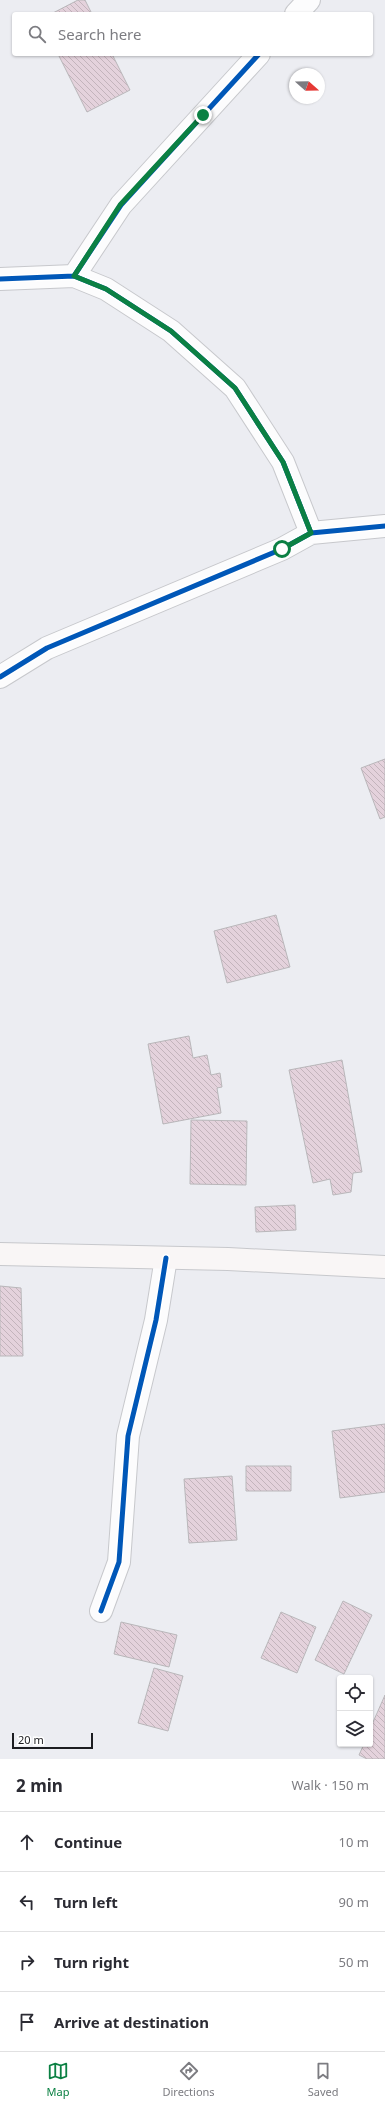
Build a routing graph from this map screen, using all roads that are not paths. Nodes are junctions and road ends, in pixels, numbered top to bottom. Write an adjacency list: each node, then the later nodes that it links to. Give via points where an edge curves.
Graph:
1 (309, 0): 2 (street)
2 (298, 12)
3 (257, 56): 4 (street, via 120,205)
4 (74, 276): 5 (street); 7 (street, via 106,289 171,331 235,388 283,462)
5 (0, 279)
6 (385, 526): 7 (street)
7 (311, 533): 8 (street, via 282,549 47,648)
8 (0, 677)
9 (0, 1254): 10 (main road)
10 (166, 1258): 11 (main road); 12 (street, via 156,1320 128,1436 119,1562)
11 (385, 1267)
12 (100, 1611)

